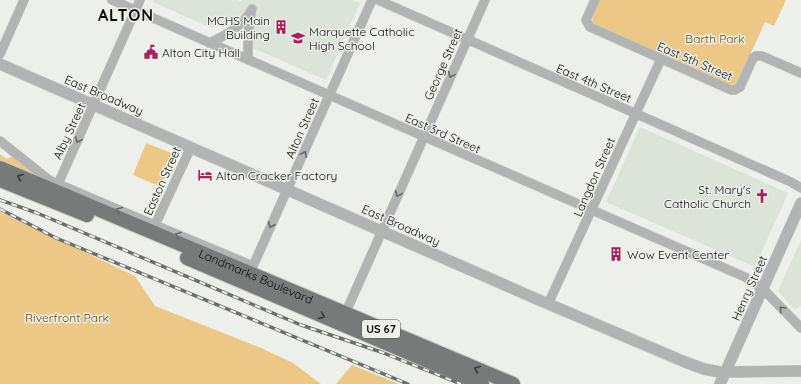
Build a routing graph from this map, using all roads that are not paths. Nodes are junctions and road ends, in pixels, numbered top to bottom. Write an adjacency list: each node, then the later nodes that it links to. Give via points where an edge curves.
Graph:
1 (24, 0): 11 (street)
2 (112, 0): 8 (street, East 3rd Street)
3 (140, 0): 8 (street, Alby Street)
4 (372, 0): 16 (street, Alton Street)
5 (378, 0): 9 (street, East 4th Street)
6 (485, 0): 9 (street, George Street)
7 (595, 0): 12 (street, East 5th Street, via 587,16 587,24 592,29)
8 (136, 10): 10 (street, East 3rd Street); 17 (street, Alby Street)
9 (467, 39): 18 (street, East 4th Street); 19 (street, George Street, one-way to 19)
10 (210, 43): 13 (street, East 3rd Street); 13 (street, via 230,32 246,19 252,9 248,34)
11 (0, 54)
12 (661, 59): 15 (street, East 5th Street, via 730,90 740,87 756,56 762,56); 18 (street, Langdon Street)
13 (248, 60): 16 (street, East 3rd Street)
14 (0, 64): 17 (street, East Broadway)
15 (801, 74)
16 (330, 96): 19 (street, East 3rd Street); 26 (street, Alton Street, one-way to 16)
17 (94, 105): 21 (street, East Broadway); 24 (street, Alby Street, one-way to 24)
18 (635, 114): 25 (street, East 4th Street); 28 (street, Langdon Street)
19 (423, 137): 28 (street, East 3rd Street); 30 (street, George Street, one-way to 30)
20 (0, 141): 24 (street, via 42,175)
21 (191, 147): 26 (street, East Broadway); 29 (street, Easton Street)
22 (0, 168): 33 (highway, Landmarks Boulevard / US 67, one-way to 22)
23 (0, 180): 37 (highway, Landmarks Boulevard / US 67, one-way to 37)
24 (58, 184): 29 (street, one-way to 24)
25 (801, 188)
26 (288, 190): 29 (street, Alton Street, one-way to 29, via 253,266); 30 (street, East Broadway)
27 (801, 203): 31 (street, Henry Street)
28 (592, 211): 31 (street, East 3rd Street, via 745,277); 32 (street, Langdon Street)
29 (155, 225)
30 (382, 231): 32 (street, East Broadway); 33 (street, George Street)
31 (764, 288): 34 (street, East 3rd Street, one-way to 31); 36 (street, Henry Street)
32 (548, 304): 36 (street, East Broadway, via 685,362 704,369)
33 (345, 314): 38 (highway, Landmarks Boulevard / US 67, one-way to 33)
34 (801, 328)
35 (801, 371): 36 (street, East Broadway)
36 (726, 372): 39 (street, Henry Street)
37 (482, 384)
38 (513, 384)
39 (720, 384)

